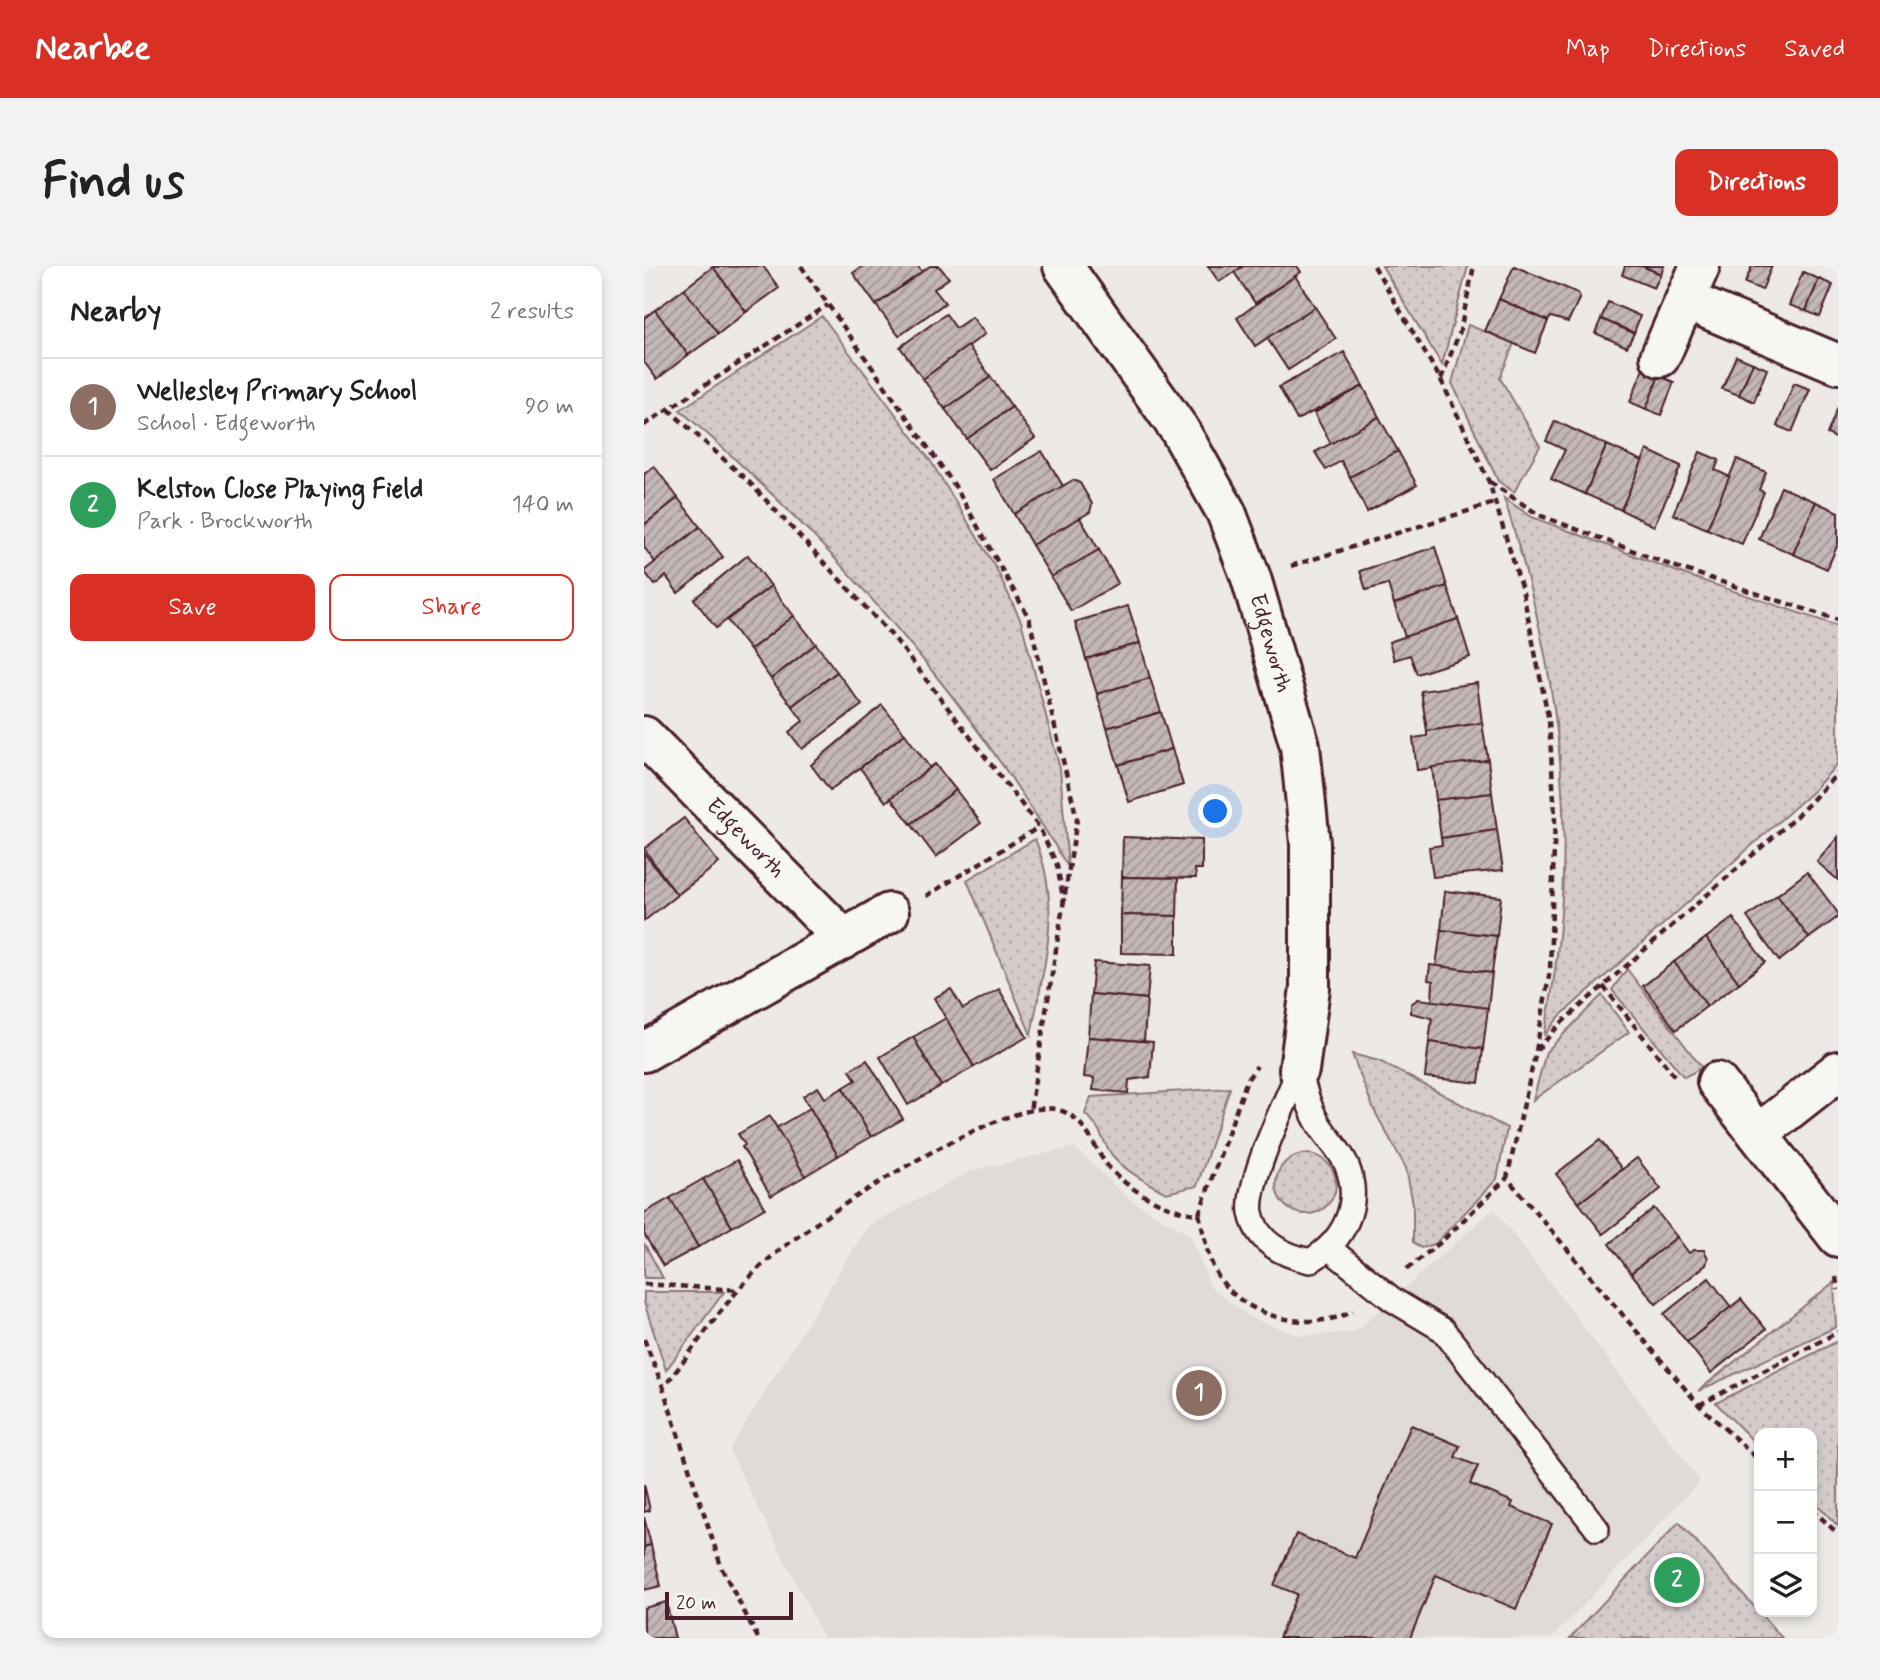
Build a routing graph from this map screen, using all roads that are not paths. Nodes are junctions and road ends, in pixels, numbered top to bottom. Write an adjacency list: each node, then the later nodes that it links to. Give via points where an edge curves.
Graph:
1 (1063, 266): 9 (street, Edgeworth, via 1179,429 1226,512 1251,578 1300,746 1310,842 1310,988)
2 (1693, 283): 3 (street); 4 (street)
3 (1660, 357)
4 (1838, 364)
5 (644, 736): 7 (street, Edgeworth)
6 (890, 913): 7 (street)
7 (844, 939): 8 (street)
8 (644, 1052)
9 (1299, 1070): 14 (lane, Edgeworth, via 1315,1119 1347,1165 1353,1202 1342,1234); 14 (lane, Edgeworth, via 1257,1173 1251,1212 1262,1237 1285,1255 1310,1261)
10 (1838, 1071): 12 (street)
11 (1717, 1082): 12 (street)
12 (1758, 1134): 13 (street)
13 (1838, 1237)
14 (1330, 1249): 15 (lane, via 1393,1300 1443,1330)
15 (1597, 1530)

